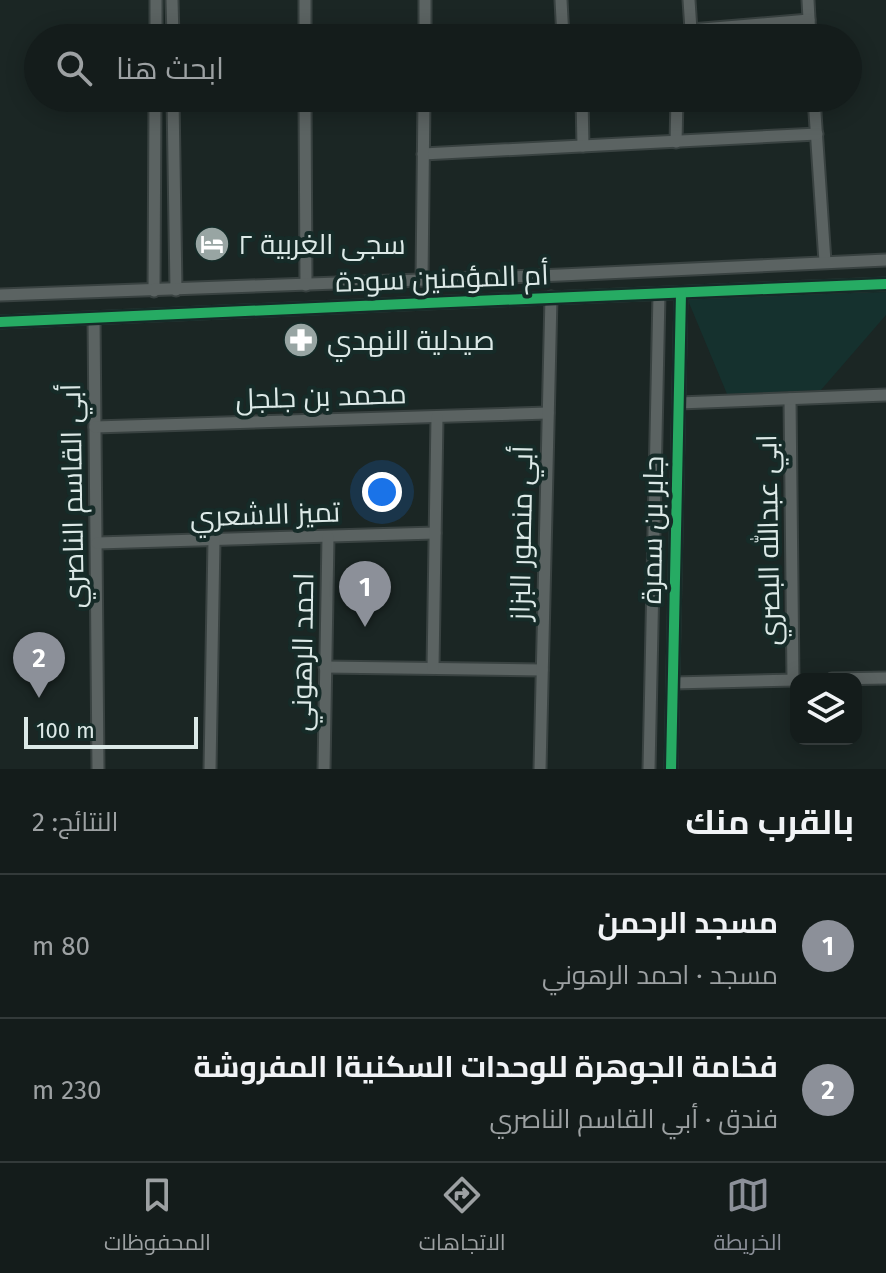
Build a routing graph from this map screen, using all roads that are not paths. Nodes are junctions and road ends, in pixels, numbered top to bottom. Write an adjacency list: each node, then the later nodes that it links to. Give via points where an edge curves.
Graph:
1 (156, 0): 9 (street)
2 (172, 0): 10 (street)
3 (305, 0): 11 (street)
4 (425, 0): 12 (street)
5 (561, 0): 13 (street)
6 (689, 0): 14 (street)
7 (808, 0): 8 (street)
8 (809, 20): 15 (street); 16 (street)
9 (156, 24)
10 (173, 24)
11 (305, 24)
12 (425, 24)
13 (562, 24)
14 (691, 24)
15 (762, 24)
16 (809, 24)
17 (155, 112): 34 (street)
18 (173, 112): 33 (street)
19 (305, 112): 32 (street)
20 (424, 112): 27 (street)
21 (582, 112): 26 (street)
22 (677, 112): 25 (street)
23 (815, 112): 24 (street)
24 (817, 134): 25 (street); 29 (street)
25 (676, 142): 26 (street)
26 (583, 146): 27 (street)
27 (423, 154): 30 (street)
28 (886, 260): 29 (street, أم المؤمنين سودة)
29 (825, 262): 30 (street, أم المؤمنين سودة)
30 (422, 280): 32 (street, أم المؤمنين سودة)
31 (886, 284): 35 (street, أم المؤمنين سودة)
32 (306, 285): 33 (street, أم المؤمنين سودة)
33 (176, 290): 34 (street, أم المؤمنين سودة)
34 (154, 291): 37 (street, أم المؤمنين سودة)
35 (681, 293): 36 (street, أم المؤمنين سودة); 43 (street, جابر بن سمرة)
36 (659, 294): 38 (street, أم المؤمنين سودة); 63 (street, جابر بن سمرة)
37 (0, 295)
38 (551, 297): 39 (street, أم المؤمنين سودة); 44 (street, أبي منصور البزاز)
39 (94, 318): 40 (street, أم المؤمنين سودة); 46 (street, أبي القاسم الناصري)
40 (0, 322)
41 (886, 395): 42 (street)
42 (790, 399): 43 (street); 54 (street, ابي عبدالله البصري)
43 (679, 403): 58 (street, جابر بن سمرة)
44 (548, 413): 45 (street, محمد بن جلجل); 53 (street, أبي منصور البزاز)
45 (437, 417): 46 (street, محمد بن جلجل); 47 (street)
46 (95, 427): 50 (street, أبي القاسم الناصري)
47 (435, 533): 48 (street, تميز الاشعري); 52 (street)
48 (328, 537): 49 (street, تميز الاشعري); 51 (street, احمد الرهوني)
49 (214, 540): 50 (street, تميز الاشعري); 60 (street)
50 (97, 543): 59 (street, أبي القاسم الناصري)
51 (325, 667): 52 (street); 61 (street, احمد الرهوني)
52 (433, 668): 53 (street)
53 (542, 670): 62 (street, أبي منصور البزاز)
54 (795, 673)
55 (862, 678): 56 (street)
56 (886, 678)
57 (790, 680): 58 (street)
58 (673, 683): 64 (street, جابر بن سمرة)
59 (98, 769)
60 (210, 769)
61 (324, 769)
62 (540, 769)
63 (649, 769)
64 (671, 769)

